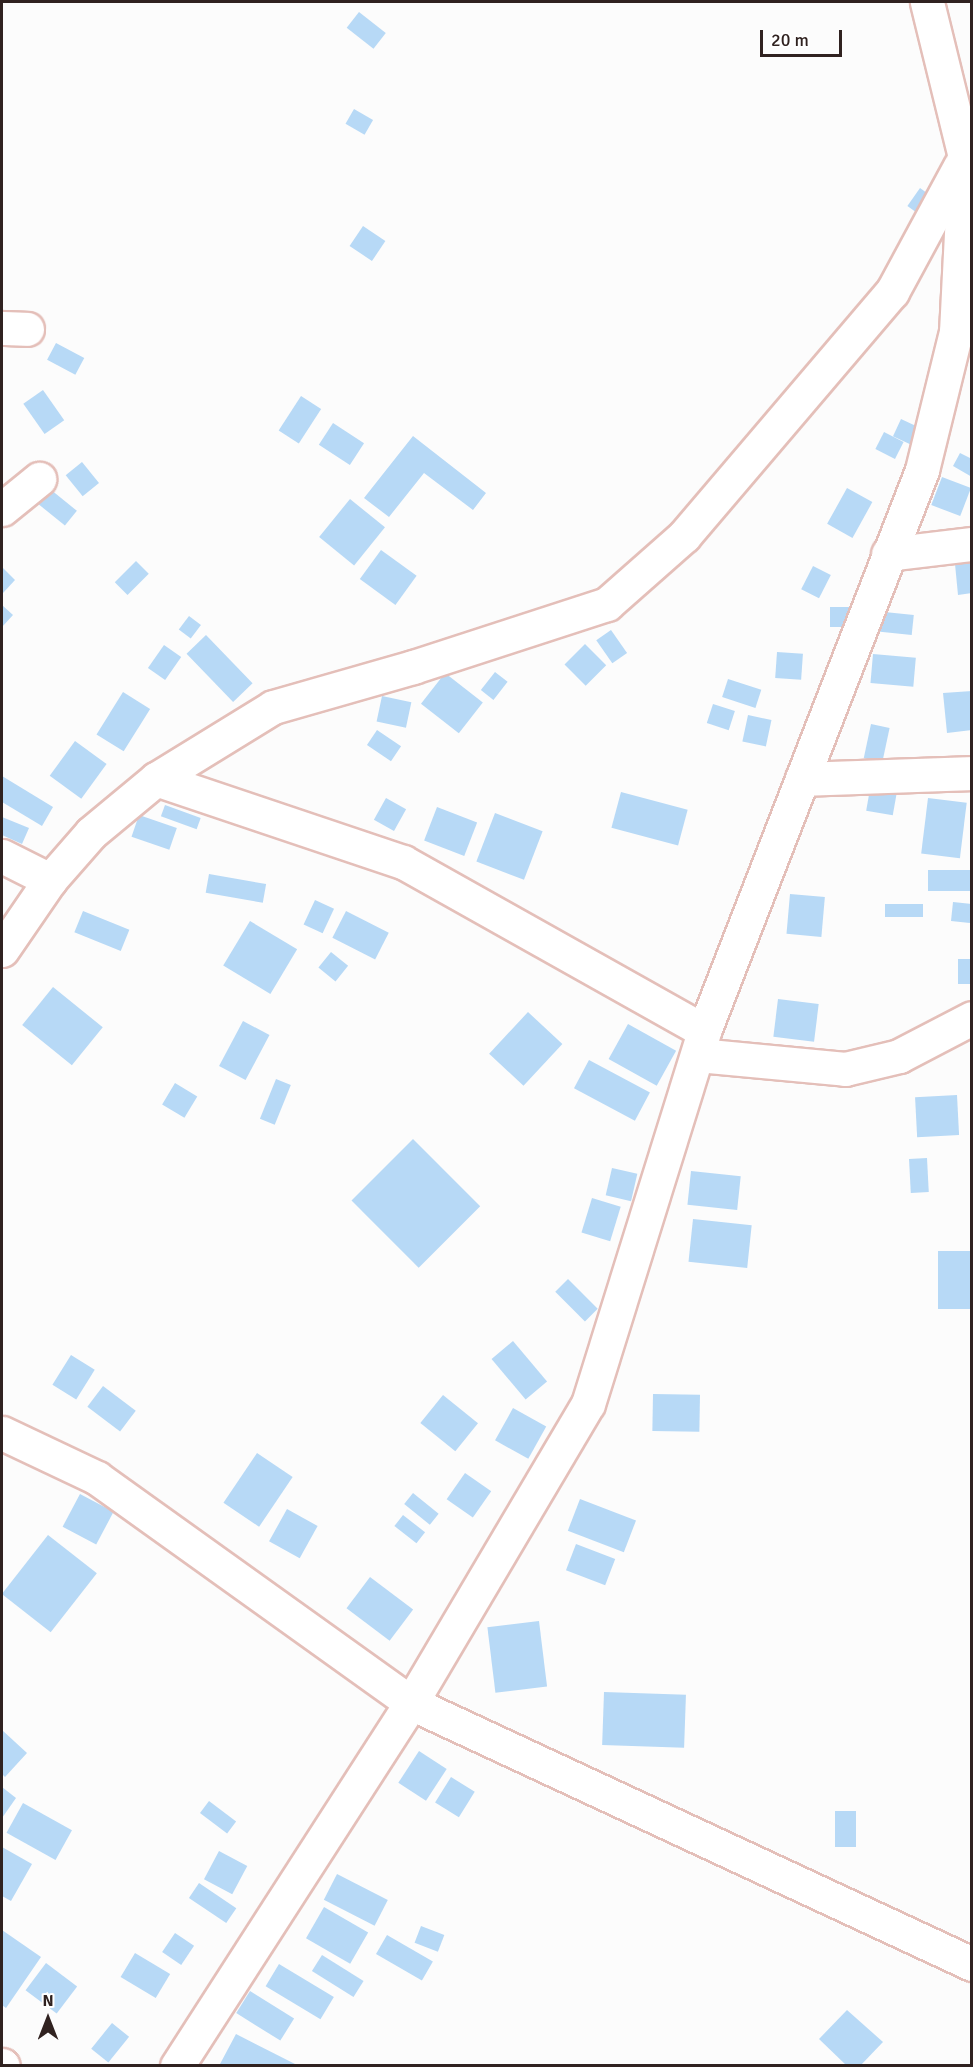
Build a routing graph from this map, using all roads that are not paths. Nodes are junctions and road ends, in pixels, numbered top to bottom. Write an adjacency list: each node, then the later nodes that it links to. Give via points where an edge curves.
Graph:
1 (927, 2): 2 (street)
2 (964, 157): 6 (street, via 956,332 922,470); 9 (street, via 892,292 684,536 607,604 413,667 273,707)
3 (39, 479): 4 (street)
4 (2, 509)
5 (972, 544): 6 (street)
6 (888, 554): 8 (street)
7 (972, 772): 8 (street)
8 (802, 778): 14 (street)
9 (156, 779): 11 (street, via 91,833); 14 (street, via 403,862)
10 (2, 856): 11 (street)
11 (50, 880): 12 (street)
12 (2, 950)
13 (972, 1018): 14 (street, via 898,1056 845,1069)
14 (701, 1042): 16 (street, via 588,1404)
15 (2, 1432): 16 (street, via 97,1478)
16 (411, 1703): 17 (street); 18 (street)
17 (972, 1964)
18 (177, 2066)

